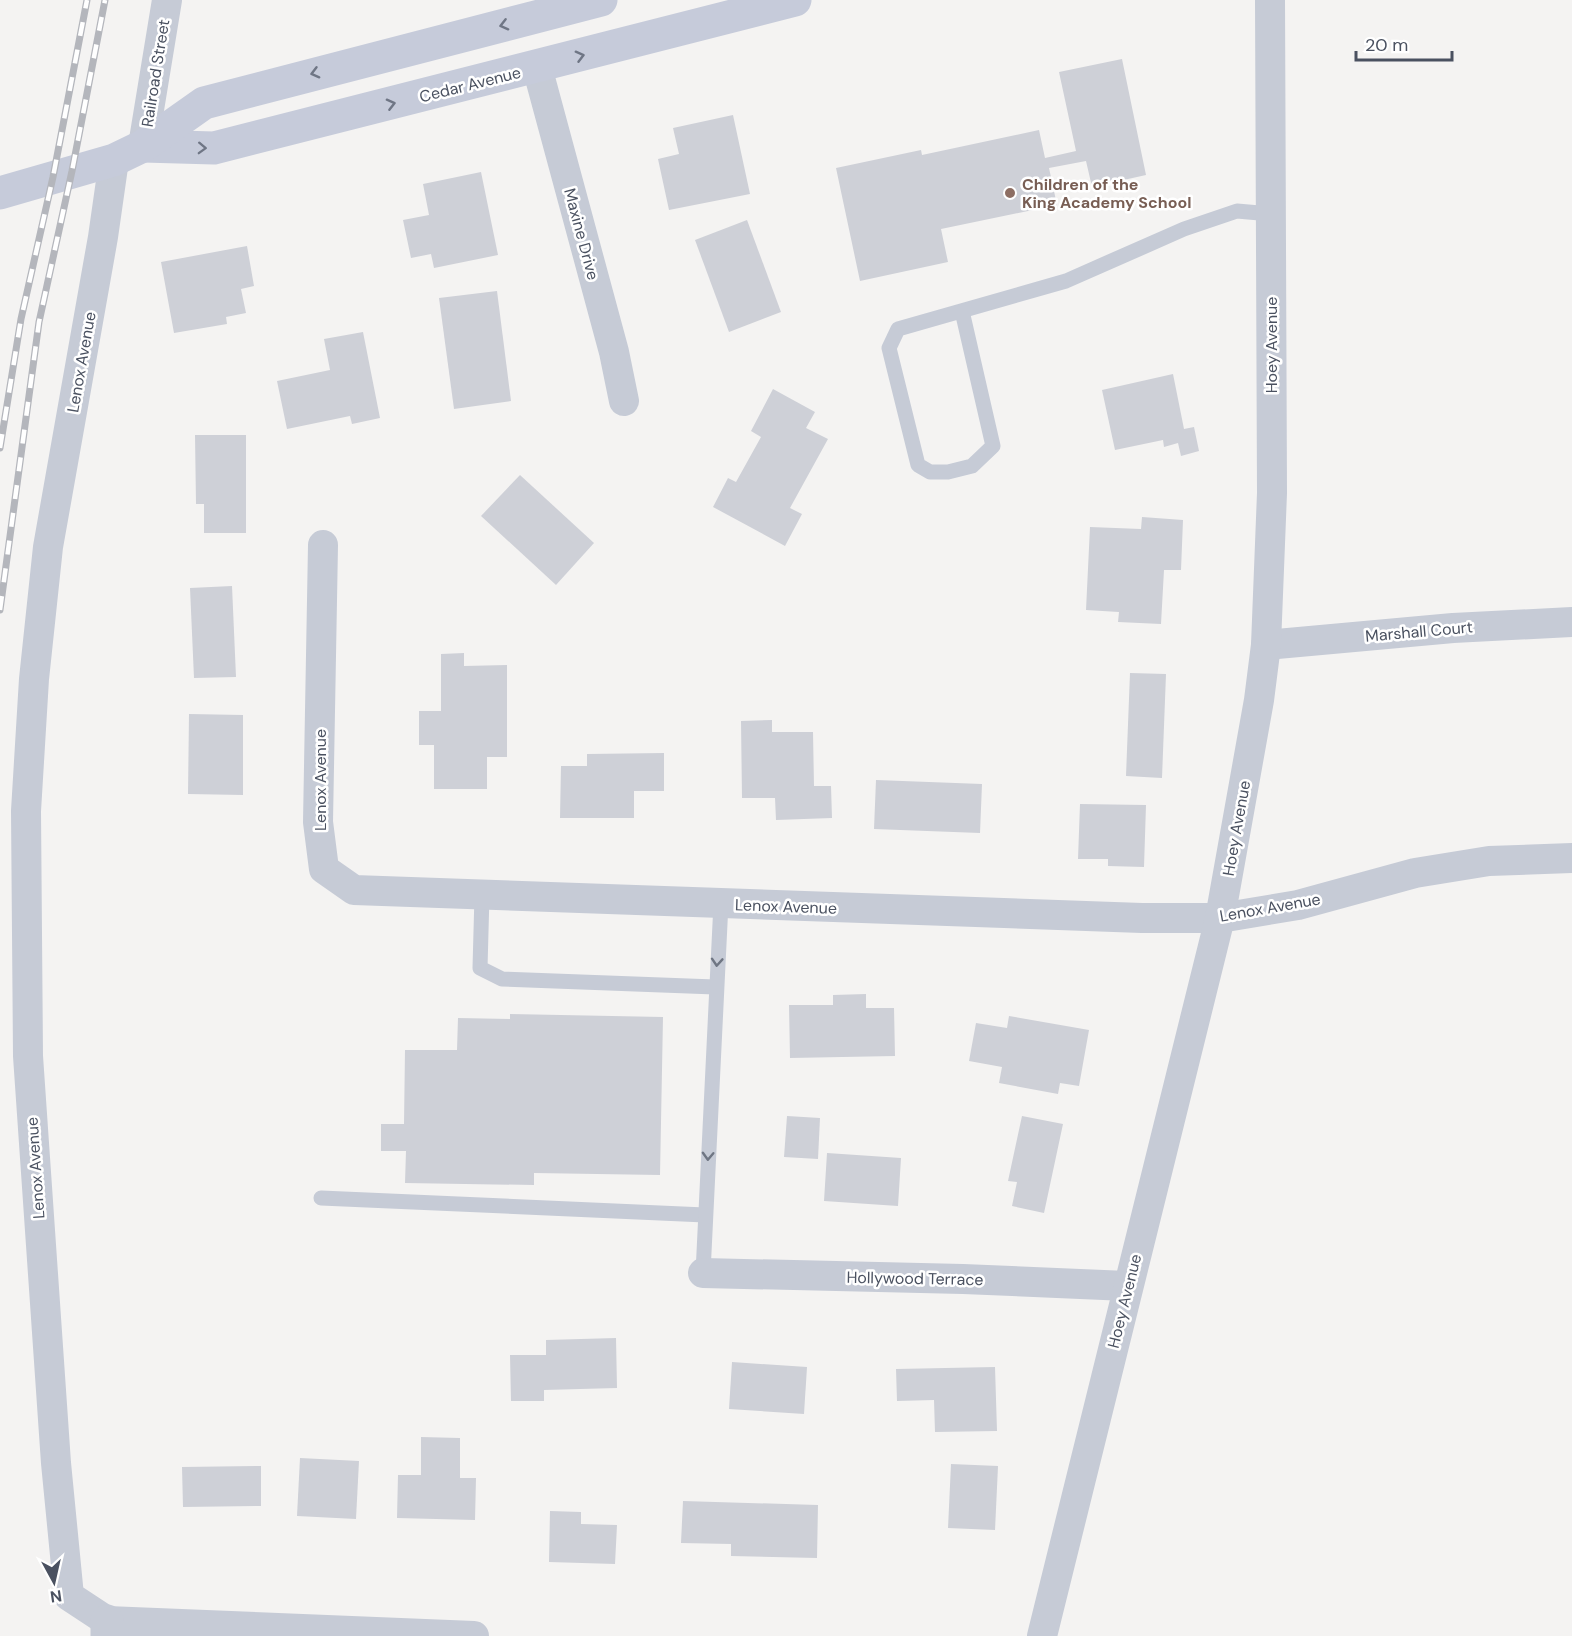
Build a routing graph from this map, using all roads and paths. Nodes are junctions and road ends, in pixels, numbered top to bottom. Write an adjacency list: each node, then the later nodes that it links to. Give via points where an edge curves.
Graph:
1 (167, 0): 6 (street, Railroad Street)
2 (601, 0): 6 (main road, Cedar Avenue, one-way to 6, via 204,103)
3 (795, 0): 5 (main road, Cedar Avenue, one-way to 3)
4 (1270, 0): 9 (street, Hoey Avenue)
5 (537, 67): 6 (main road, Cedar Avenue, one-way to 5, via 214,148); 11 (street, Maxine Drive)
6 (143, 146): 7 (main road, Cedar Avenue)
7 (114, 160): 8 (main road, Cedar Avenue); 24 (street, Lenox Avenue, via 48,547 26,811 28,1056 69,1596)
8 (0, 193)
9 (1271, 214): 10 (lane, via 1237,212 1184,229 1066,281); 14 (street, Hoey Avenue, via 1272,493)
10 (962, 311): 10 (lane, via 898,329 889,348 918,465 930,472 972,466 993,446)
11 (624, 401)
12 (323, 545): 16 (street, Lenox Avenue, via 318,822 324,869 354,890)
13 (1572, 622): 14 (street, Marshall Court, via 1453,627)
14 (1266, 645): 18 (street, Hoey Avenue)
15 (1572, 858): 18 (street, Lenox Avenue, via 1489,861 1415,873 1298,905)
16 (482, 895): 17 (street, Lenox Avenue); 19 (lane, via 480,968 502,979)
17 (721, 903): 18 (street, Lenox Avenue); 19 (lane, one-way to 19)
18 (1220, 918): 23 (street, Hoey Avenue)
19 (715, 987): 21 (lane, one-way to 21)
20 (321, 1198): 21 (lane)
21 (705, 1215): 22 (lane)
22 (703, 1273): 23 (street, Hollywood Terrace)
23 (1127, 1286): 26 (street, Hoey Avenue)
24 (107, 1629): 25 (street)
25 (474, 1636)
26 (1042, 1636)

